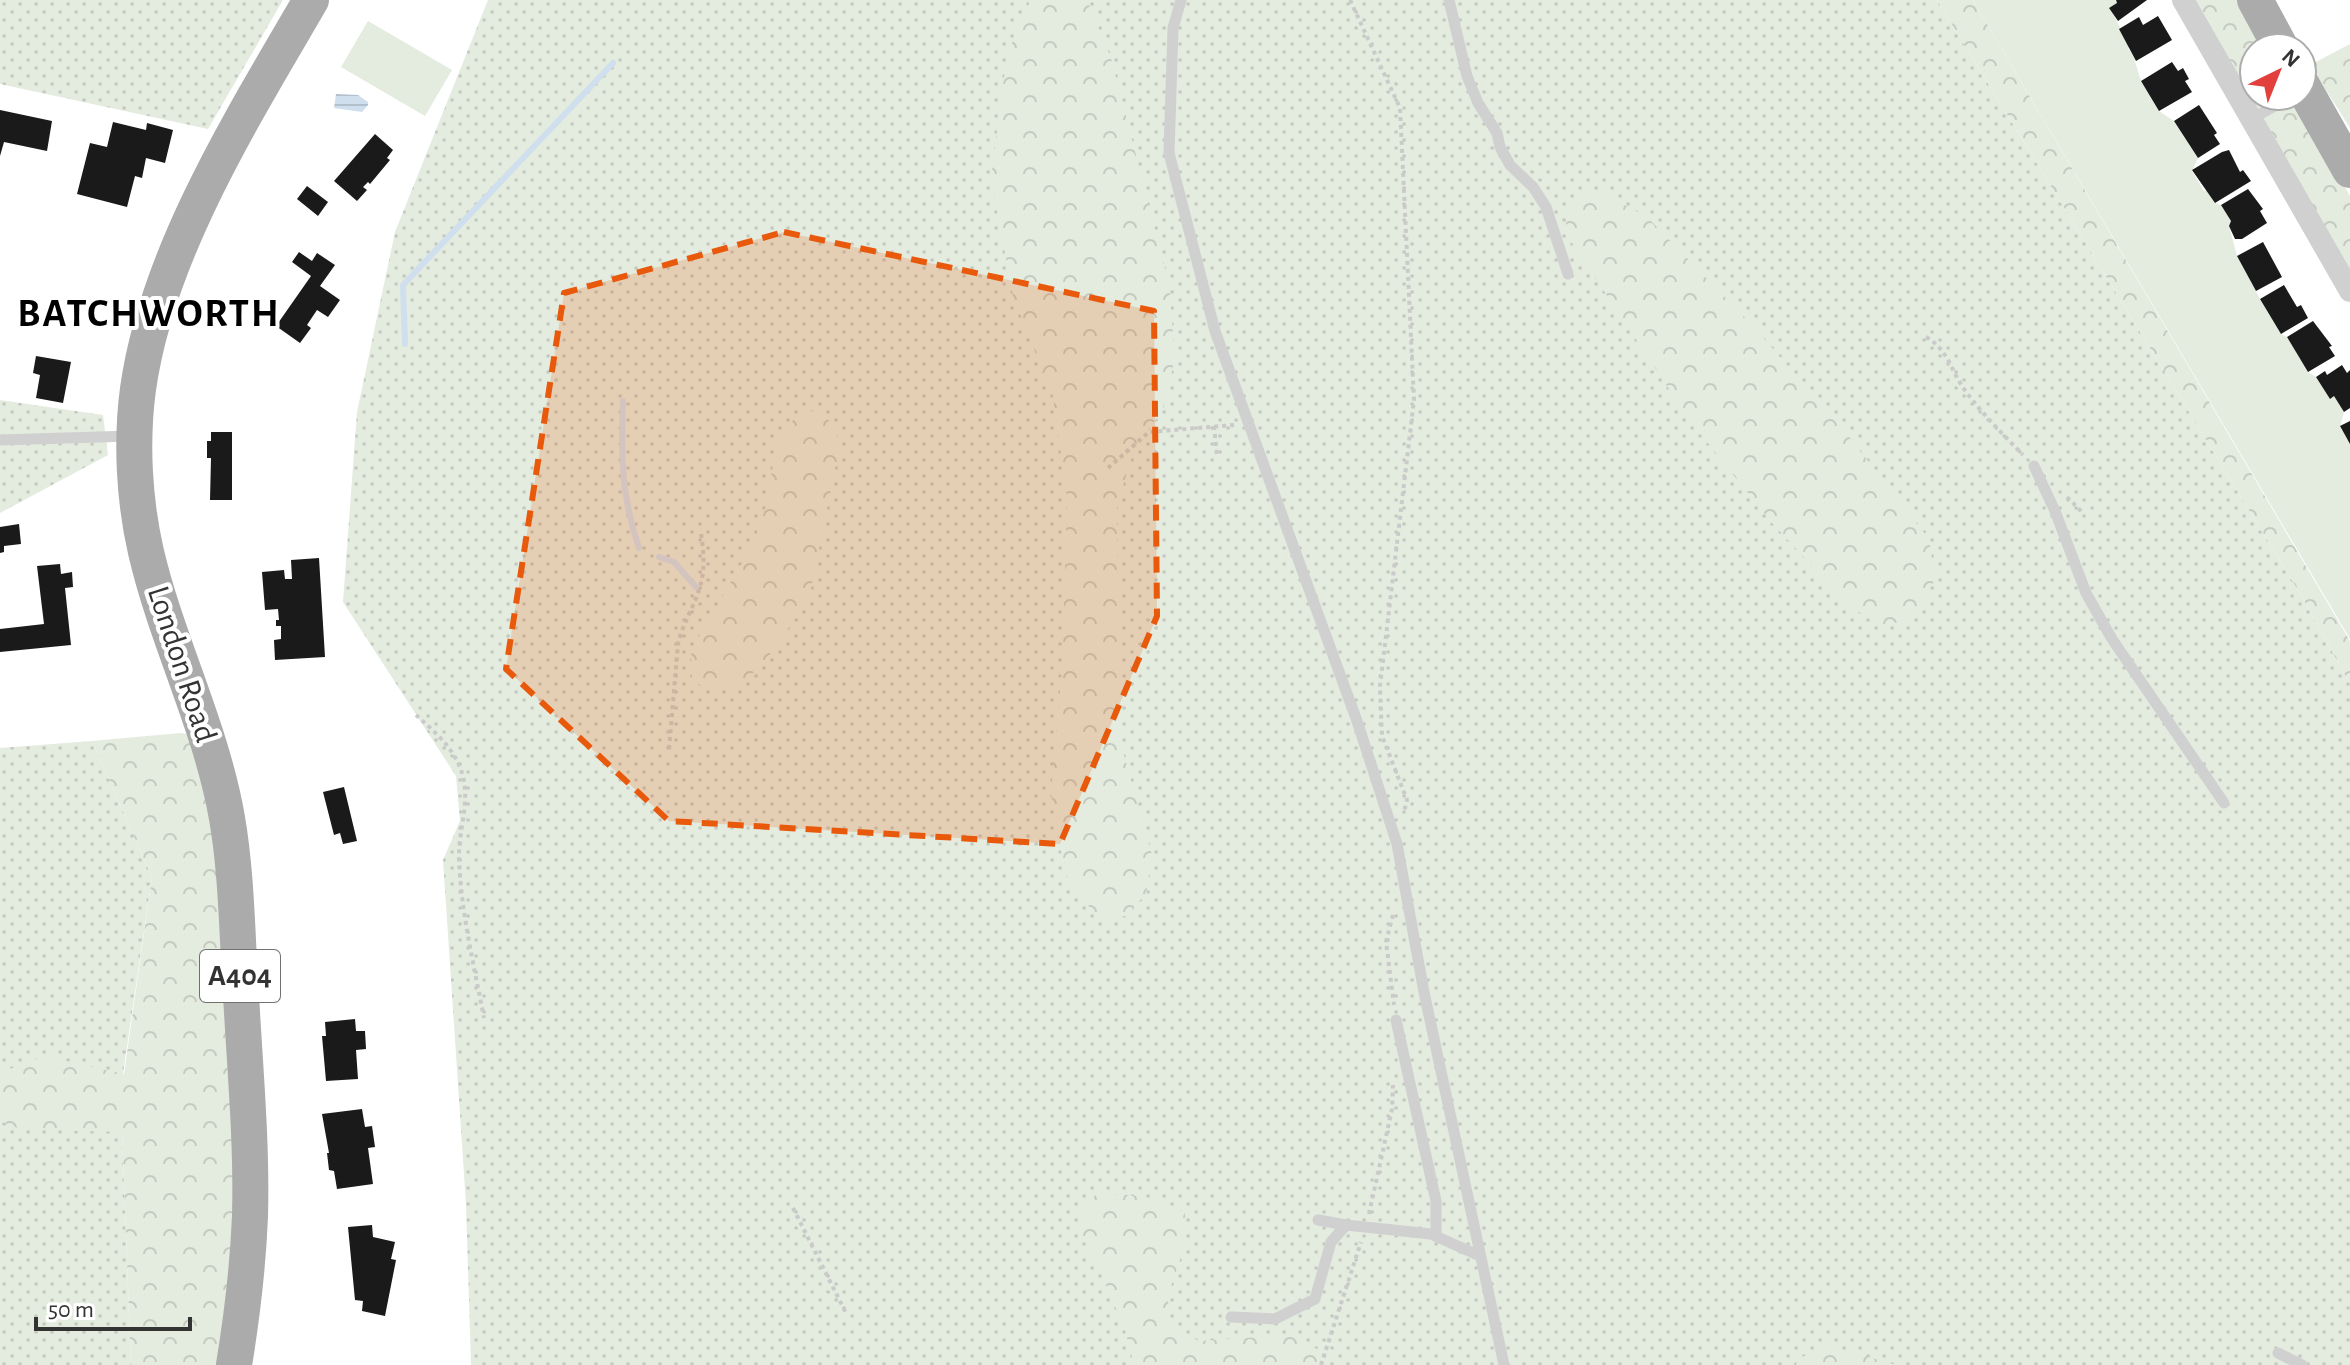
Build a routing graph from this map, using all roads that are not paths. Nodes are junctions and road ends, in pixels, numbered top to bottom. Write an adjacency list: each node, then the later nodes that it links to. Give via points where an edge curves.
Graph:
1 (311, 0): 13 (main road, London Road / A404, via 193,218 160,297 138,389)
2 (1181, 0): 21 (lane, via 1173,28 1169,153 1215,331 1397,844)
3 (1449, 0): 11 (lane, via 1478,103 1510,165 1546,207)
4 (2183, 0): 9 (street)
5 (2255, 0): 6 (main road)
6 (2272, 32)
7 (2263, 112): 9 (lane)
8 (2313, 112): 10 (main road)
9 (2251, 119): 12 (street)
10 (2350, 170)
11 (1568, 274)
12 (2350, 291)
13 (135, 436): 14 (lane); 24 (main road, London Road / A404, via 146,551 227,818 249,1136 250,1216)
14 (0, 440)
15 (2034, 466): 16 (lane, via 2086,593)
16 (2224, 803)
17 (1396, 1020): 20 (lane, via 1436,1201)
18 (1318, 1220): 19 (lane)
19 (1346, 1225): 20 (lane); 22 (lane, via 1331,1242 1315,1299 1275,1319)
20 (1436, 1236): 21 (lane)
21 (1480, 1256): 25 (lane)
22 (1231, 1317)
23 (2278, 1353): 26 (lane)
24 (234, 1365)
25 (1504, 1365)
26 (2302, 1365)

